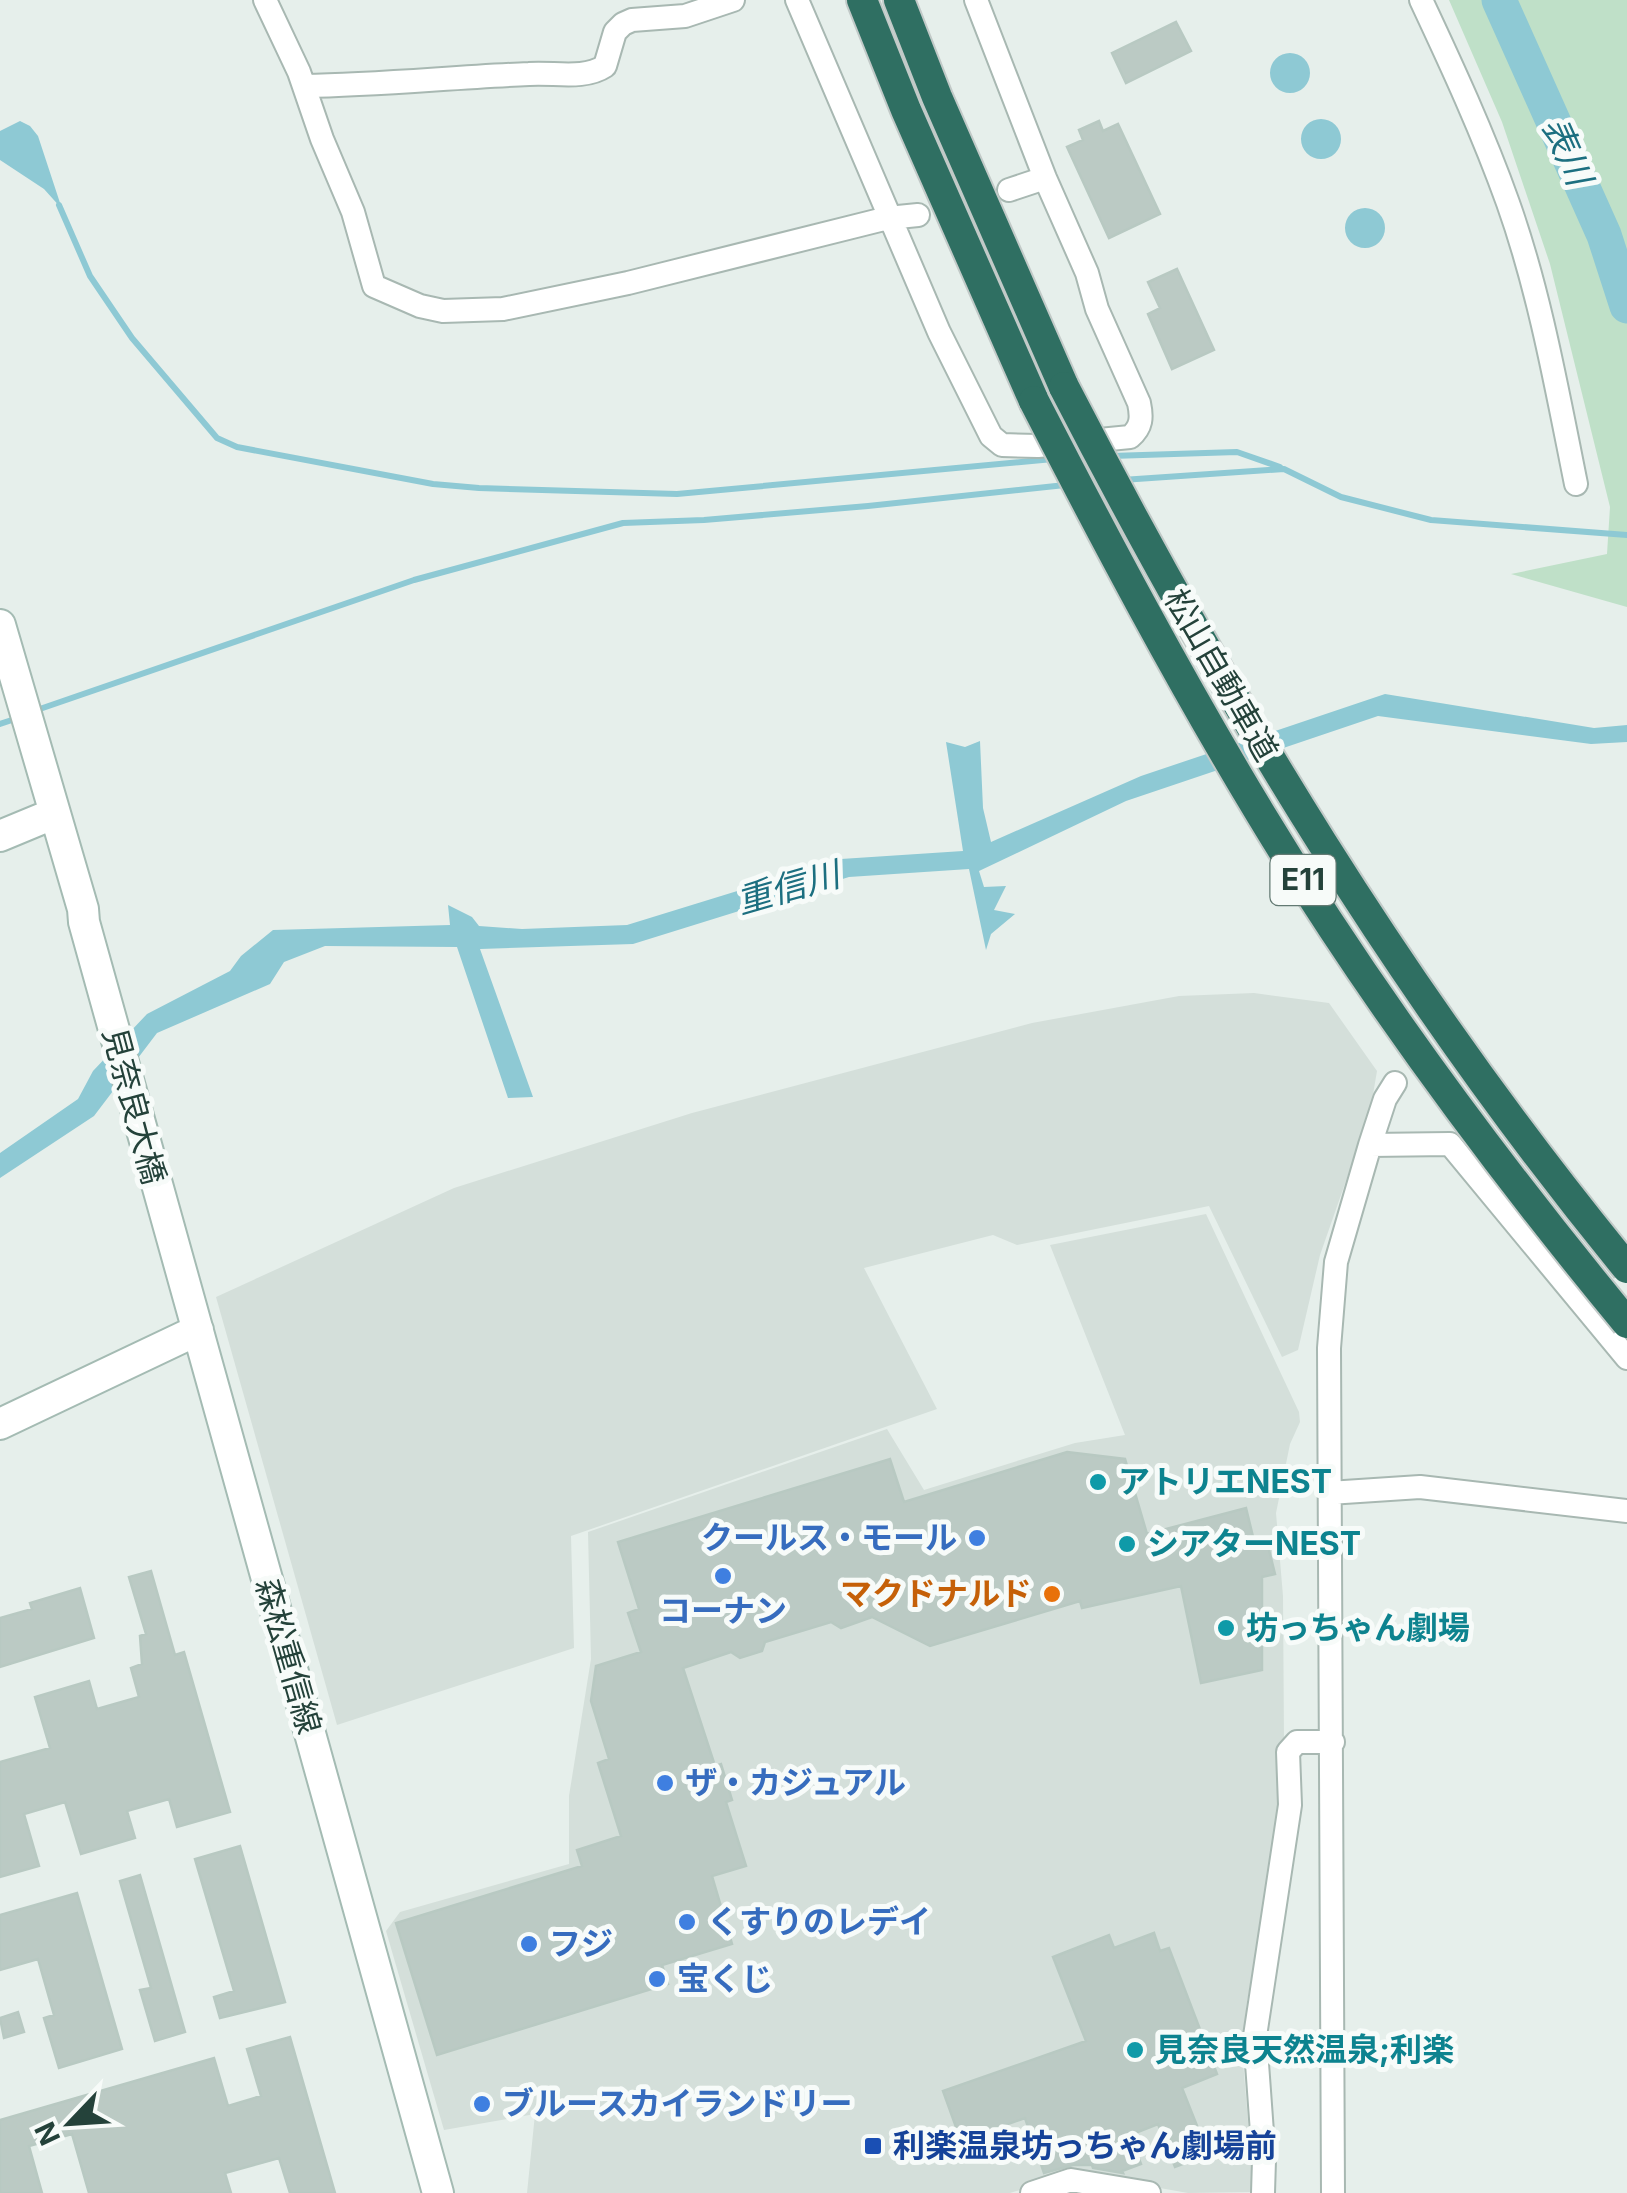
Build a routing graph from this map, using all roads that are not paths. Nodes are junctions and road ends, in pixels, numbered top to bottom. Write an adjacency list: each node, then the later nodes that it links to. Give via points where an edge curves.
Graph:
1 (265, 0): 8 (street)
2 (733, 0): 8 (street, via 686,16 622,24 606,66 588,74)
3 (797, 0): 12 (street)
4 (862, 0): 20 (highway, 松山自動車道 / E11, bridge, via 1034,401 1164,649 1358,966 1554,1236)
5 (899, 0): 19 (highway, 松山自動車道 / E11, bridge, via 1064,387 1194,632 1292,799 1473,1070)
6 (976, 0): 9 (street)
7 (1420, 0): 13 (street, via 1509,204)
8 (304, 86): 12 (street, via 358,224 374,286 420,306 502,309 593,292)
9 (1045, 178): 10 (street); 12 (street, via 1138,403 1142,417 1130,437 1038,446 1002,445 992,436)
10 (1009, 190)
11 (918, 214): 12 (street)
12 (888, 218)
13 (1576, 484)
14 (0, 625): 15 (main road, 見奈良大橋)
15 (53, 814): 16 (main road); 21 (main road, 見奈良大橋)
16 (0, 836)
17 (1395, 1083): 18 (street)
18 (1370, 1145): 22 (street, via 1450,1144); 24 (street, via 1336,1262)
19 (1627, 1268)
20 (1627, 1323)
21 (198, 1330): 23 (main road); 27 (main road, 森松重信線)
22 (1627, 1358)
23 (0, 1424)
24 (1329, 1493): 25 (street, via 1420,1487); 26 (street)
25 (1627, 1511)
26 (1333, 1742): 30 (street, via 1296,1742 1288,1752 1290,1805 1254,2036); 31 (street)
27 (438, 2193)
28 (1032, 2193): 29 (street, via 1071,2180)
29 (1148, 2193)
30 (1263, 2193)
31 (1333, 2193)

